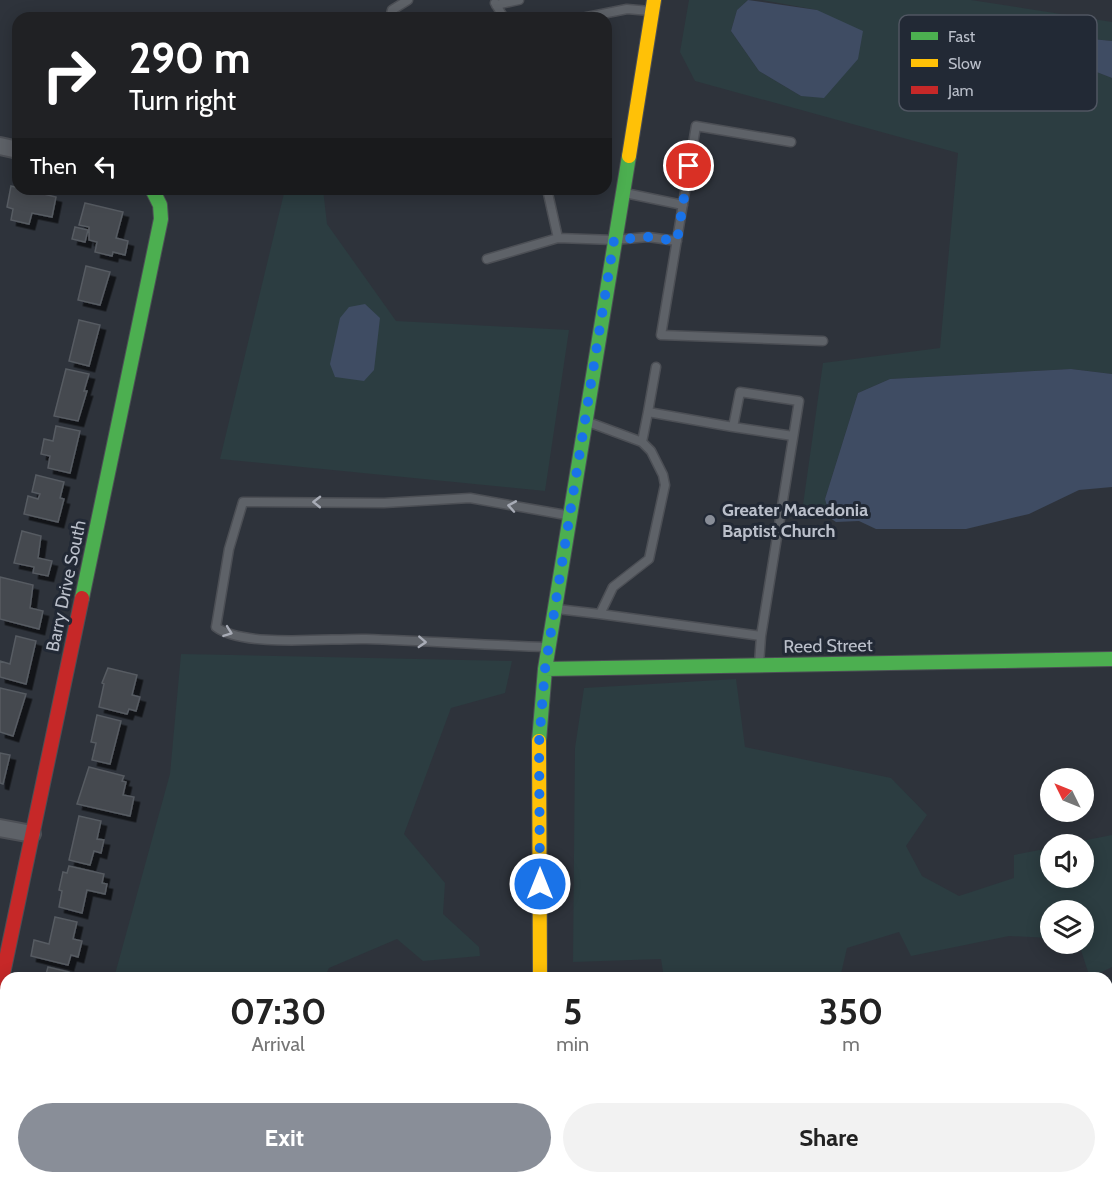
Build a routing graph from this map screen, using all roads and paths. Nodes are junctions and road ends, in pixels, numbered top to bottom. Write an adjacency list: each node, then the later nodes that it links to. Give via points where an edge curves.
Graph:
1 (408, 0): 5 (lane)
2 (519, 0): 3 (lane)
3 (496, 3)
4 (653, 5): 6 (lane); 8 (street)
5 (392, 12)
6 (612, 12)
7 (791, 142): 11 (lane, via 696,126)
8 (622, 192): 11 (lane); 13 (street)
9 (156, 195): 32 (street, Barry Drive South, via 161,219)
10 (548, 195): 12 (lane)
11 (683, 206): 14 (lane)
12 (558, 238): 13 (lane); 15 (lane)
13 (614, 240): 14 (lane, via 648,237); 19 (street)
14 (677, 241): 16 (lane, via 661,335)
15 (487, 259)
16 (823, 341)
17 (656, 367): 18 (lane)
18 (648, 412): 20 (lane); 22 (lane)
19 (585, 421): 22 (lane); 23 (street)
20 (733, 427): 21 (lane); 21 (lane, via 740,392 799,401)
21 (794, 436): 26 (lane)
22 (642, 442): 25 (lane, via 660,467 664,485 652,555 613,587)
23 (569, 516): 24 (street); 27 (lane, one-way to 27, via 470,498 384,503 243,502 216,627 226,634 261,639 365,639)
24 (554, 608): 25 (lane); 27 (street)
25 (600, 614): 26 (lane)
26 (761, 636): 29 (lane)
27 (548, 648): 30 (street)
28 (1112, 659): 29 (street, Reed Street)
29 (759, 665): 30 (street, Reed Street)
30 (545, 669): 34 (street, via 539,743)
31 (0, 828): 32 (street)
32 (32, 834): 33 (street, Barry Drive South)
33 (3, 972)
34 (540, 972)

